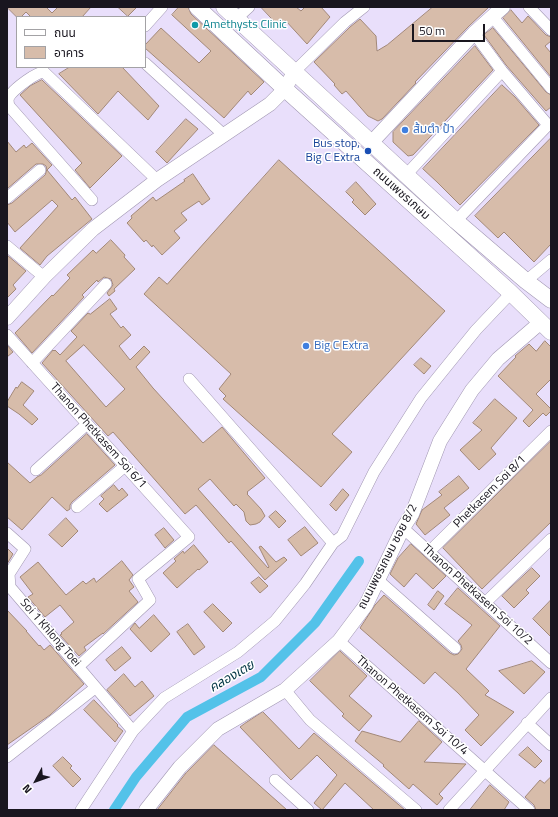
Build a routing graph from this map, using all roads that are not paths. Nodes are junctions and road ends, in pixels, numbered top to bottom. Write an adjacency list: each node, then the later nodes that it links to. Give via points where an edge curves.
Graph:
1 (162, 7): 10 (street)
2 (197, 7): 17 (main road, ถนนเพชรเกษม)
3 (224, 7): 9 (main road, ถนนเพชรเกษม)
4 (248, 7): 9 (street)
5 (364, 7): 15 (street)
6 (502, 7): 8 (street)
7 (529, 7): 11 (street)
8 (492, 16): 12 (street); 16 (street)
9 (237, 18): 15 (main road, ถนนเพชรเกษม)
10 (146, 25)
11 (551, 30)
12 (474, 33): 14 (street); 19 (street)
13 (146, 64): 18 (street)
14 (502, 71): 21 (street); 25 (street, via 548,125)
15 (294, 72): 17 (street); 19 (main road, ถนนเพชรเกษม)
16 (551, 88)
17 (285, 89): 18 (street, via 270,104); 31 (main road, ถนนเพชรเกษม)
18 (224, 136): 22 (street)
19 (371, 143): 21 (main road, ถนนเพชรเกษม)
20 (40, 170): 23 (street)
21 (406, 175): 25 (main road, ถนนเพชรเกษม)
22 (157, 180): 24 (street, via 44,72 40,72 10,94 9,106); 28 (street, via 93,229)
23 (7, 198)
24 (92, 200)
25 (456, 221): 29 (main road, ถนนเพชรเกษม)
26 (7, 246): 28 (street)
27 (551, 260): 29 (street)
28 (44, 277): 33 (street)
29 (526, 282): 32 (main road, ถนนเพชรเกษม)
30 (106, 284): 36 (street)
31 (511, 293): 34 (main road, ถนนเพชรเกษม); 46 (street, via 476,330 421,398 374,472 342,536)
32 (551, 300)
33 (7, 318)
34 (546, 327): 43 (street, ถนนเพชรเกษม ซอย 8/2, via 498,359 472,390 440,441 412,514)
35 (7, 335): 36 (street, Thanon Phetkasem Soi 6/1)
36 (32, 363): 38 (street, Thanon Phetkasem Soi 6/1)
37 (189, 379): 46 (street)
38 (88, 424): 40 (street, Thanon Phetkasem Soi 6/1); 41 (street)
39 (551, 431): 47 (street, Phetkasem Soi 8/1)
40 (125, 466): 42 (street); 53 (street, Thanon Phetkasem Soi 6/1, via 189,537 138,579 150,600)
41 (36, 470)
42 (77, 507)
43 (403, 528): 47 (street, Thanon Phetkasem Soi 10/2); 48 (street, ถนนเพชรเกษม ซอย 8/2)
44 (7, 533): 53 (street, Soi 1 Khlong Toei, via 25,549 9,574 10,586)
45 (551, 539): 49 (street)
46 (333, 543): 58 (street, via 275,621 238,652 164,698)
47 (429, 552): 49 (street, Thanon Phetkasem Soi 10/2)
48 (378, 580): 50 (street, ถนนเพชรเกษม ซอย 8/2, via 366,605); 51 (street)
49 (485, 603): 52 (street, Thanon Phetkasem Soi 10/2)
50 (339, 641): 55 (street, ถนนเพชรเกษม ซอย 8/2); 61 (street, Thanon Phetkasem Soi 10/4)
51 (455, 648)
52 (551, 663)
53 (78, 667): 54 (street, Soi 1 Khlong Toei)
54 (95, 688): 58 (street, Soi 1 Khlong Toei); 60 (street)
55 (285, 690): 64 (street, ถนนเพชรเกษม ซอย 8/2, via 218,729 180,766); 66 (street, via 310,720)
56 (551, 698): 57 (street)
57 (527, 723): 59 (street); 61 (street)
58 (133, 731): 63 (street)
59 (551, 745)
60 (7, 757)
61 (485, 770): 67 (street); 68 (street, Thanon Phetkasem Soi 10/4)
62 (275, 780): 65 (street)
63 (81, 810)
64 (146, 810)
65 (308, 810)
66 (416, 810)
67 (449, 810)
68 (529, 810)

